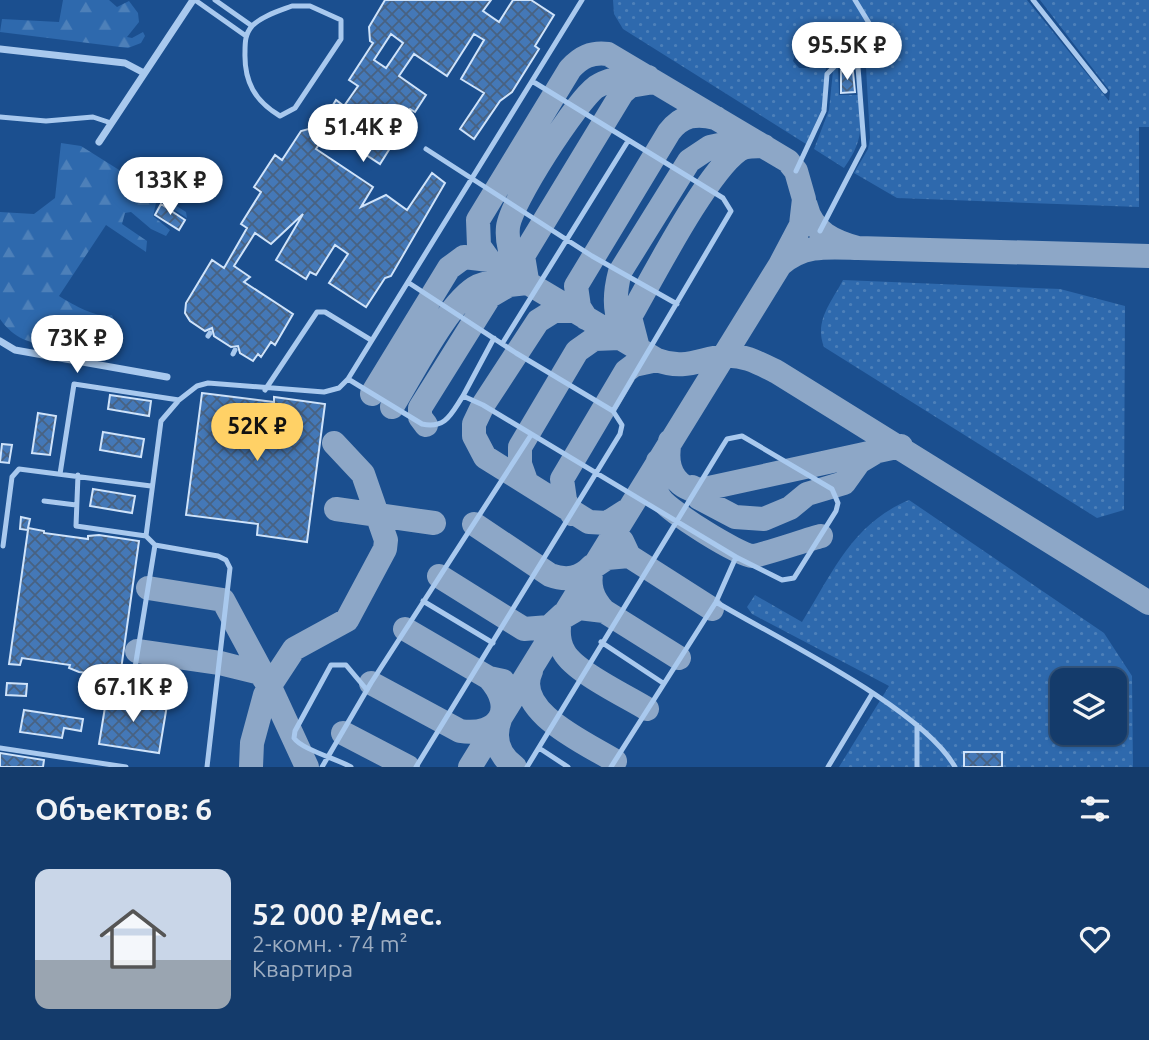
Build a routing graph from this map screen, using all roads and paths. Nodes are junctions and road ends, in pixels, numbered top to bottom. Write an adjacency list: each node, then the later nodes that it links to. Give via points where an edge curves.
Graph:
1 (194, 0): 7 (lane); 10 (street)
2 (215, 0): 6 (lane)
3 (582, 0): 11 (lane)
4 (855, 0): 9 (lane)
5 (1033, 0): 12 (lane)
6 (252, 26): 7 (lane); 7 (lane, via 292,6 310,6 341,20 341,39 295,108 280,116 264,107 252,92 246,75)
7 (246, 36)
8 (0, 49): 10 (street, via 125,63)
9 (889, 56)
10 (145, 73): 14 (street)
11 (532, 81): 16 (lane); 19 (lane)
12 (1105, 91)
13 (0, 117): 14 (lane, via 46,121 93,117)
14 (111, 123): 15 (street)
15 (99, 142)
16 (628, 142): 21 (lane); 23 (lane, via 723,198 731,211)
17 (426, 149): 19 (lane)
18 (796, 171): 20 (lane, via 824,111 827,74 836,65 858,67 864,146)
19 (474, 178): 21 (lane); 22 (lane)
20 (820, 231)
21 (567, 239): 23 (lane); 27 (lane)
22 (409, 283): 24 (lane); 25 (lane)
23 (677, 304): 33 (lane)
24 (494, 338): 27 (lane); 31 (lane)
25 (371, 340): 29 (lane); 30 (lane, via 326,312 317,312)
26 (0, 341): 28 (street, via 15,350)
27 (502, 344): 33 (lane)
28 (167, 377)
29 (348, 379): 30 (lane, via 332,391); 31 (lane, via 432,427 445,422)
30 (265, 390): 32 (lane, via 208,383)
31 (463, 396): 34 (lane)
32 (179, 400): 35 (lane, via 74,384); 38 (lane, via 161,421)
33 (612, 411): 37 (lane, via 622,425 620,434)
34 (531, 435): 37 (lane); 46 (lane)
35 (60, 474): 36 (lane); 44 (lane, via 15,472)
36 (78, 475): 38 (lane); 40 (lane)
37 (596, 475): 41 (lane); 49 (lane)
38 (151, 486): 42 (lane)
39 (44, 501): 40 (lane)
40 (76, 505): 42 (lane, via 74,522 79,528)
41 (676, 523): 45 (lane); 45 (lane, via 722,447 734,436 749,439 831,489 838,503 836,511 794,578 782,580); 48 (lane)
42 (146, 536): 43 (lane)
43 (155, 545): 51 (lane, via 131,687); 59 (lane, via 218,556 230,568)
44 (3, 546)
45 (736, 557): 47 (lane)
46 (423, 601): 49 (lane); 52 (lane)
47 (716, 602): 50 (lane); 53 (lane)
48 (601, 642): 50 (lane); 56 (lane)
49 (493, 643): 62 (lane)
50 (663, 683): 65 (lane)
51 (107, 689)
52 (368, 690): 57 (lane); 57 (lane, via 346,665 338,663 326,670 294,738 303,747)
53 (872, 694): 54 (lane); 66 (lane)
54 (918, 725): 67 (lane); 68 (lane, via 947,752)
55 (0, 748): 58 (lane)
56 (540, 748): 63 (lane); 64 (lane)
57 (330, 755): 60 (lane); 61 (lane)
58 (126, 767)
59 (207, 767)
60 (322, 767)
61 (351, 767)
62 (416, 767)
63 (527, 767)
64 (568, 767)
65 (611, 767)
66 (828, 767)
67 (917, 767)
68 (955, 767)

